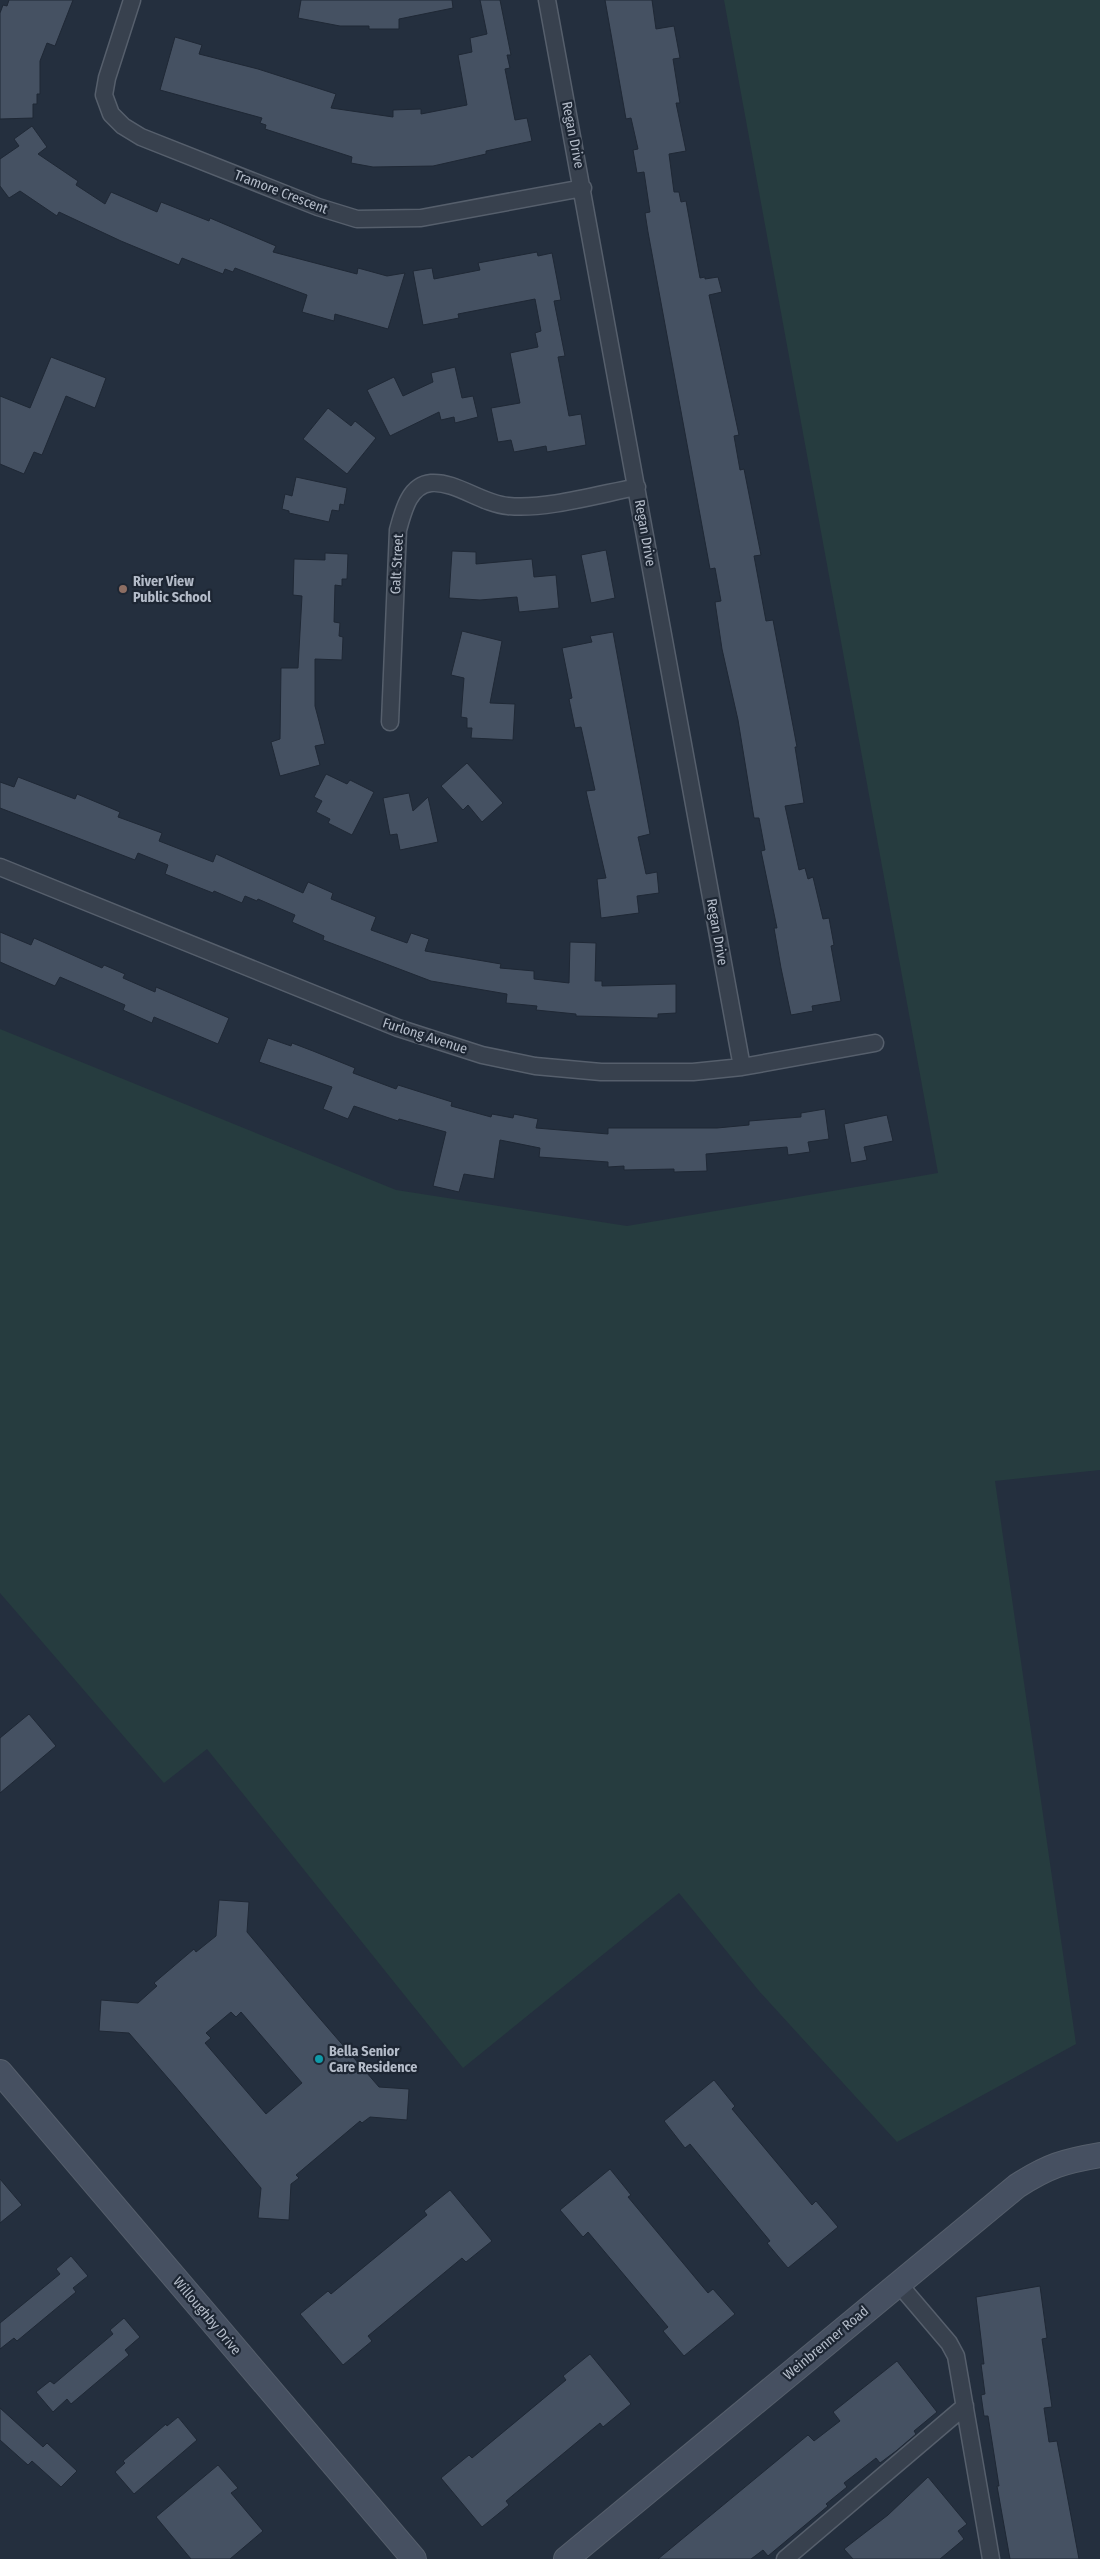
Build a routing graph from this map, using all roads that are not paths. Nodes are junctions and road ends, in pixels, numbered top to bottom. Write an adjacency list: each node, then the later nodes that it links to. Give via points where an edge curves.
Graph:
1 (132, 0): 3 (street, Tramore Crescent, via 104,95 111,114 141,137 318,207 357,218 421,218)
2 (548, 0): 3 (street, Regan Drive)
3 (583, 188): 4 (street, Regan Drive)
4 (637, 487): 5 (street, Galt Street, via 546,504 508,506 487,502 448,484 430,483 415,490 398,530); 8 (street, Regan Drive)
5 (390, 722)
6 (0, 867): 8 (street, Furlong Avenue, via 398,1028 482,1054 543,1067 601,1072 693,1072)
7 (875, 1043): 8 (street, Furlong Avenue)
8 (742, 1067)
9 (0, 2072): 13 (street, Willoughby Drive)
10 (1100, 2155): 11 (street, Weinbrenner Road, via 1043,2169 991,2205)
11 (898, 2283): 12 (street, via 953,2349); 14 (street, Weinbrenner Road)
12 (965, 2406): 15 (street); 16 (street)
13 (414, 2559)
14 (566, 2559)
15 (785, 2559)
16 (991, 2559)

